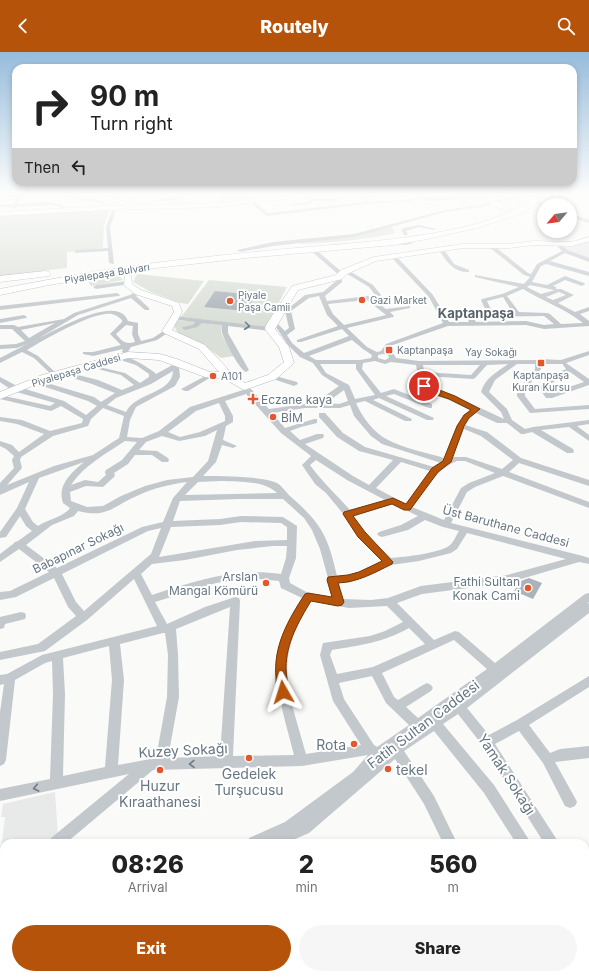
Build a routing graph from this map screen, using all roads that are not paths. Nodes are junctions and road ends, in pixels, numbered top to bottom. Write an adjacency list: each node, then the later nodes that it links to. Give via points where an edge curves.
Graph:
1 (109, 237): 10 (street)
2 (336, 237): 6 (street)
3 (384, 237): 11 (main road, Piyalepaşa Bulvarı)
4 (411, 237): 7 (main road, Piyalepaşa Bulvarı)
5 (589, 239): 8 (street, via 572,244)
6 (299, 242): 11 (street, via 297,244); 14 (street)
7 (394, 242): 11 (main road, Piyalepaşa Bulvarı); 17 (street)
8 (558, 244): 9 (street); 15 (street)
9 (491, 246): 13 (street); 29 (street, via 526,274)
10 (110, 248): 16 (street); 21 (street)
11 (313, 248): 12 (main road, Piyalepaşa Bulvarı); 22 (main road, Piyalepaşa Bulvarı); 26 (street)
12 (279, 249): 14 (main road); 37 (main road, Piyalepaşa Bulvarı, via 139,264 66,275)
13 (441, 249): 17 (street); 24 (street, via 452,265)
14 (240, 250): 23 (main road)
15 (565, 251): 19 (street); 20 (street)
16 (77, 252)
17 (402, 254): 18 (street)
18 (393, 256): 26 (street, via 374,258); 63 (street, via 431,296)
19 (589, 260)
20 (546, 262): 27 (street); 29 (street, via 540,265)
21 (112, 263)
22 (169, 264): 25 (main road, Piyalepaşa Bulvarı); 31 (main road, via 140,271)
23 (82, 270): 30 (main road); 37 (main road)
24 (467, 271)
25 (108, 272): 31 (main road, via 124,273); 37 (main road, Piyalepaşa Bulvarı)
26 (341, 274): 40 (street, via 339,282); 41 (street, via 371,286); 65 (street, via 295,288 276,314)
27 (589, 274)
28 (477, 276): 33 (street)
29 (533, 276): 33 (street)
30 (0, 279)
31 (128, 281): 35 (street); 39 (street)
32 (589, 281): 36 (street)
33 (526, 285): 34 (street); 42 (street); 44 (street)
34 (549, 286): 36 (street, via 565,278); 38 (street)
35 (96, 287)
36 (574, 288): 38 (street); 46 (street, via 571,295)
37 (2, 289): 43 (street)
38 (559, 290): 44 (street)
39 (135, 293): 48 (street); 49 (street); 56 (street, via 167,300 176,305 178,312); 57 (street)
40 (324, 294): 45 (street); 72 (street, via 307,296 288,311 292,329)
41 (378, 295)
42 (504, 295): 53 (street, via 484,300); 54 (street)
43 (0, 296)
44 (539, 297): 46 (street)
45 (324, 303): 51 (street, via 368,298); 70 (street, via 330,315)
46 (552, 303): 52 (street)
47 (408, 307): 51 (street)
48 (0, 308)
49 (147, 309)
50 (589, 309): 52 (street)
51 (385, 310): 70 (street, via 391,316)
52 (576, 313): 64 (street)
53 (491, 314): 54 (street); 62 (street, via 469,315)
54 (517, 314): 66 (street, via 545,314)
55 (24, 317): 58 (street)
56 (175, 318): 59 (street); 71 (street)
57 (65, 319): 68 (street); 75 (street)
58 (0, 321)
59 (200, 321): 61 (street); 69 (street, via 195,326)
60 (125, 323): 75 (street, via 121,316 108,311); 76 (street, via 136,324 135,334); 79 (street, via 113,334)
61 (224, 323): 65 (street, one-way to 65); 94 (street, via 225,333)
62 (473, 323): 63 (street); 66 (street)
63 (447, 324): 82 (street, via 388,345)
64 (589, 324): 66 (street)
65 (272, 326): 72 (street, via 278,326); 100 (street, via 284,347 289,363)
66 (559, 326)
67 (0, 327): 68 (street)
68 (17, 328): 75 (street)
69 (184, 328)
70 (344, 328): 73 (street); 74 (street)
71 (167, 331): 76 (street, via 155,339); 99 (street, via 202,347)
72 (283, 335): 83 (street)
73 (353, 337): 82 (street); 83 (street)
74 (298, 341)
75 (31, 343): 77 (street); 78 (street)
76 (139, 344): 79 (street)
77 (0, 347)
78 (22, 350): 84 (street); 96 (street)
79 (123, 351): 80 (street); 92 (street, Piyalepaşa Caddesi, via 160,357); 93 (street, Piyalepaşa Caddesi); 101 (street, via 152,373)
80 (85, 353)
81 (589, 353): 88 (street, Yay Sokağı)
82 (378, 355): 87 (street); 89 (street, Yay Sokağı, via 385,362 392,360)
83 (302, 356): 86 (street)
84 (0, 361)
85 (539, 361): 88 (street, Yay Sokağı); 91 (street, Yay Sokağı); 121 (street, via 538,369 521,392 521,396 533,411)
86 (315, 362): 87 (street); 107 (street, via 324,374)
87 (360, 362): 112 (street, via 359,369)
88 (562, 362): 95 (street)
89 (420, 363): 90 (street, Yay Sokağı); 97 (street)
90 (485, 363): 91 (street, Yay Sokağı); 97 (street, via 473,377)
91 (515, 363): 131 (street, via 490,380 485,392 504,411)
92 (178, 364): 98 (street, Piyalepaşa Caddesi); 101 (street); 124 (street, via 172,384 138,402)
93 (88, 365): 96 (street, Piyalepaşa Caddesi); 106 (street, via 123,374)
94 (246, 370)
95 (570, 370): 104 (street); 104 (street, via 549,381 543,388 549,396)
96 (59, 374): 103 (street, Piyalepaşa Caddesi); 111 (street, via 95,382)
97 (422, 374): 122 (street, via 424,386 428,390)
98 (211, 375): 99 (street, Piyalepaşa Caddesi); 109 (street)
99 (225, 375): 110 (street)
100 (272, 377): 105 (street); 110 (street)
101 (153, 378): 106 (street)
102 (0, 379): 108 (street)
103 (34, 382): 108 (street, Piyalepaşa Caddesi); 118 (street, via 84,397)
104 (589, 383)
105 (294, 384)
106 (139, 385): 111 (street)
107 (344, 386): 116 (street); 119 (street, via 325,400)
108 (16, 389): 113 (street, Piyalepaşa Caddesi); 117 (street)
109 (185, 389)
110 (246, 389): 115 (street); 123 (street, Üst Baruthane Caddesi)
111 (120, 392): 118 (street)
112 (380, 396): 114 (street); 120 (street, via 394,392); 127 (street)
113 (0, 397): 117 (street, via 51,409)
114 (367, 399): 116 (street); 129 (street)
115 (220, 400): 133 (street, via 229,416 229,422); 138 (street, via 186,413)
116 (351, 402): 119 (street, via 340,406); 156 (street, via 369,429 385,442)
117 (61, 403): 126 (street)
118 (101, 405): 124 (street); 126 (street)
119 (325, 405): 123 (street)
120 (429, 406)
121 (589, 407)
122 (476, 409): 131 (street, via 500,421); 135 (street)
123 (267, 412): 137 (street, Üst Baruthane Caddesi)
124 (128, 415): 141 (street)
125 (322, 415): 153 (street, via 340,436 362,449)
126 (87, 418): 139 (street, via 85,424)
127 (430, 418)
128 (0, 419): 139 (street, via 19,422)
129 (408, 419)
130 (314, 421): 137 (street)
131 (509, 421): 136 (street, via 524,432)
132 (589, 422): 134 (street)
133 (222, 425): 138 (street, via 202,434 179,439); 144 (street)
134 (571, 425): 136 (street); 142 (street)
135 (460, 426): 155 (street, via 484,434); 156 (street)
136 (533, 429): 148 (street)
137 (284, 430): 146 (street, Üst Baruthane Caddesi)
138 (162, 433): 143 (street)
139 (50, 434): 150 (street)
140 (320, 436): 146 (street)
141 (123, 439): 143 (street); 151 (street)
142 (589, 439)
143 (143, 440): 149 (street)
144 (219, 441): 147 (street); 160 (street, via 212,462)
145 (0, 443): 150 (street, via 9,447)
146 (299, 443): 152 (street, Üst Baruthane Caddesi)
147 (233, 446)
148 (570, 451)
149 (133, 452): 154 (street, via 154,453); 164 (street, via 125,462 108,472 111,475 100,485 85,483)
150 (18, 456): 162 (street, via 18,468)
151 (93, 456): 159 (street); 164 (street, via 67,484)
152 (316, 456): 163 (street, Üst Baruthane Caddesi); 173 (street, via 307,466 318,482)
153 (399, 459): 157 (street); 163 (street)
154 (165, 460)
155 (518, 460): 158 (street); 161 (street)
156 (447, 462): 157 (street); 158 (street, via 466,459)
157 (435, 470): 171 (street)
158 (504, 472): 169 (street); 176 (street, via 464,490)
159 (36, 476): 165 (street); 172 (street)
160 (193, 480): 166 (street, via 238,479 265,483 274,485); 167 (street); 170 (street, via 168,482 117,502 110,508)
161 (589, 483)
162 (0, 488)
163 (370, 489): 168 (street, Üst Baruthane Caddesi)
164 (65, 491): 170 (street, via 67,503)
165 (0, 492)
166 (283, 496): 167 (street); 190 (street, via 317,529)
167 (177, 498): 175 (street)
168 (393, 501): 171 (street, Üst Baruthane Caddesi); 173 (street)
169 (589, 505)
170 (75, 508): 177 (street, via 71,514)
171 (407, 508): 174 (street, Üst Baruthane Caddesi)
172 (21, 509): 177 (street, via 30,524); 179 (street, via 3,535)
173 (348, 514): 186 (street, via 361,535)
174 (424, 516): 176 (street, Üst Baruthane Caddesi); 180 (street, via 405,528)
175 (167, 524): 181 (street, Babapınar Sokağı, via 241,519 283,520 292,526); 185 (street, via 155,556); 187 (street, Babapınar Sokağı, via 145,529)
176 (446, 525): 178 (street, Üst Baruthane Caddesi)
177 (38, 530): 182 (street)
178 (464, 530): 184 (street, Üst Baruthane Caddesi); 186 (street, via 454,547 448,551)
179 (0, 534)
180 (382, 534)
181 (291, 543): 185 (street, via 270,542 177,559); 189 (street, via 291,558)
182 (18, 544): 183 (street); 187 (street)
183 (0, 559)
184 (584, 559): 196 (street, via 508,579 421,590)
185 (149, 561): 188 (street)
186 (389, 562): 190 (street, via 362,575)
187 (57, 573): 191 (street, Babapınar Sokağı, via 12,594); 199 (street, via 72,604)
188 (136, 574): 194 (street); 199 (street)
189 (284, 578): 192 (street, via 285,585); 194 (street, via 270,575 234,576 198,584)
190 (332, 580): 195 (street)
191 (0, 596)
192 (308, 597): 195 (street); 226 (street, via 293,622 280,666 283,692)
193 (589, 597): 209 (street, Fatih Sultan Caddesi)
194 (149, 600): 202 (street)
195 (338, 602): 196 (street)
196 (389, 602): 200 (street)
197 (589, 607): 216 (street)
198 (21, 616): 201 (street, via 0,621)
199 (83, 617): 205 (street)
200 (409, 623): 204 (street); 212 (street, via 376,638 327,646 325,655)
201 (0, 625)
202 (167, 628): 203 (street); 227 (street, via 235,601); 228 (street, via 173,655 172,697)
203 (114, 642): 207 (street); 229 (street, via 118,680)
204 (433, 645): 209 (street, via 455,634); 210 (street)
205 (41, 648): 206 (street); 208 (street)
206 (0, 656)
207 (57, 656): 208 (street); 230 (street, via 60,694)
208 (42, 659): 211 (street)
209 (495, 669): 219 (street, Fatih Sultan Caddesi)
210 (375, 671): 212 (street); 215 (street, via 390,700)
211 (5, 679): 225 (street)
212 (332, 680): 223 (street, via 339,701)
213 (589, 682): 218 (street)
214 (427, 688): 215 (street)
215 (398, 706): 219 (street)
216 (460, 707): 217 (street); 220 (street, Yamak Sokağı)
217 (436, 724): 219 (street); 237 (street, via 489,789)
218 (521, 724): 220 (street); 224 (street)
219 (420, 728): 221 (street); 223 (street, Fatih Sultan Caddesi)
220 (487, 742): 238 (street, Yamak Sokağı)
221 (396, 750): 223 (street); 236 (street, via 429,800)
222 (589, 752): 224 (street)
223 (378, 754): 226 (street, Kuzey Sokağı); 234 (street, Fatih Sultan Caddesi, via 356,776 290,827); 235 (street, via 304,828)
224 (547, 759): 232 (street)
225 (0, 760)
226 (302, 760): 227 (street, Kuzey Sokağı)
227 (226, 763): 228 (street, Kuzey Sokağı, one-way to 228)
228 (156, 764): 229 (street, Kuzey Sokağı); 233 (street)
229 (111, 773): 230 (street, Kuzey Sokağı)
230 (56, 784): 231 (street, Kuzey Sokağı, one-way to 231)
231 (0, 795)
232 (570, 802)
233 (61, 839)
234 (263, 839)
235 (286, 839)
236 (448, 839)
237 (521, 839)
238 (549, 839)

